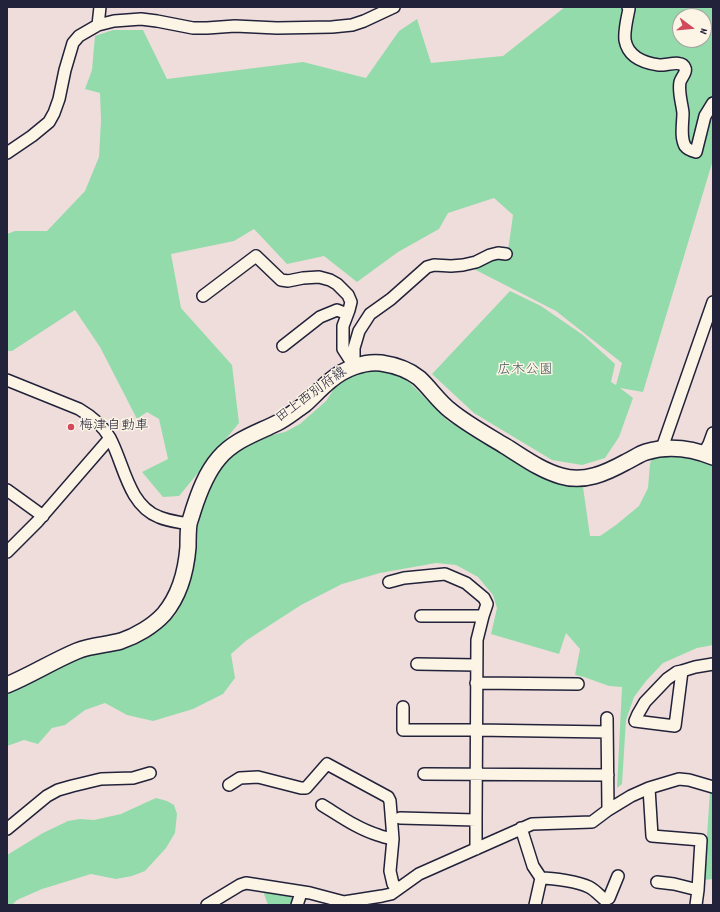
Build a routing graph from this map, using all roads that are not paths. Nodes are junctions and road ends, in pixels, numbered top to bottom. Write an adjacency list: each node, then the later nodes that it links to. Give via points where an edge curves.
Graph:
1 (100, 7): 4 (street)
2 (394, 7): 4 (street, via 364,22 332,27 193,28 141,19)
3 (628, 7): 5 (street, via 625,40 633,56 658,65 676,63 685,67 680,81 680,94 683,141 688,150 696,152 705,116)
4 (98, 25): 6 (street, via 79,36 73,44 59,100 49,122)
5 (713, 103)
6 (7, 153)
7 (506, 254): 12 (street, via 490,255 462,265 427,267 370,314 359,331 354,348)
8 (203, 296): 10 (street, via 256,256 280,280 319,277 337,284 351,302)
9 (713, 302): 16 (street)
10 (347, 314): 11 (street, via 337,310 320,317); 12 (street, via 343,326 343,349)
11 (282, 346)
12 (354, 366): 16 (street, 田上西別府線, via 382,363 401,368 418,378 468,424 542,468 562,476 579,479 596,476 644,452); 20 (street, 田上西別府線, via 332,378 295,412 244,439 220,456 203,482)
13 (7, 380): 15 (street, via 79,409 102,427)
14 (713, 433): 17 (street)
15 (110, 438): 19 (street); 20 (street, via 130,487 145,509 159,518)
16 (662, 448): 17 (street, 田上西別府線, via 682,448)
17 (708, 455)
18 (7, 490): 19 (street)
19 (43, 516): 21 (street)
20 (189, 524): 31 (street, 田上西別府線, via 183,579 173,602 162,616 134,636 79,650)
21 (7, 552)
22 (389, 582): 24 (street, via 445,574 466,583 484,598 487,604)
23 (421, 616): 24 (street)
24 (483, 616): 27 (street, via 476,640)
25 (417, 664): 27 (street)
26 (713, 664): 28 (street)
27 (476, 665): 29 (street)
28 (682, 672): 28 (street, via 677,672 667,679 645,702 635,721 675,726)
29 (476, 683): 30 (street); 34 (street)
30 (578, 684)
31 (7, 685)
32 (403, 707): 34 (street, via 403,730)
33 (607, 718): 35 (street)
34 (476, 730): 35 (street); 38 (street)
35 (607, 732): 39 (street)
36 (150, 773): 48 (street, via 133,778 101,779 58,790 46,796)
37 (424, 774): 38 (street)
38 (476, 774): 39 (street); 46 (street)
39 (608, 775): 44 (street)
40 (229, 785): 49 (street, via 240,778 258,777 306,788 327,764 388,797)
41 (713, 787): 42 (street, via 679,779)
42 (649, 788): 44 (street); 55 (street, via 652,836 701,840)
43 (322, 805): 49 (street, via 366,831)
44 (608, 810): 47 (street, via 592,822 532,824)
45 (400, 818): 46 (street)
46 (476, 820): 50 (street)
47 (521, 828): 50 (street); 52 (street, via 533,866)
48 (7, 829)
49 (393, 839): 54 (street, via 390,871 393,884)
50 (476, 849): 54 (street, via 419,874)
51 (618, 876): 52 (street, via 605,900 584,885)
52 (542, 878): 59 (street)
53 (657, 882): 55 (street)
54 (398, 888): 56 (street, via 391,894 344,902)
55 (698, 890): 60 (street)
56 (301, 893): 57 (street, via 246,883); 58 (street)
57 (207, 905)
58 (297, 905)
59 (535, 905)
60 (696, 905)

